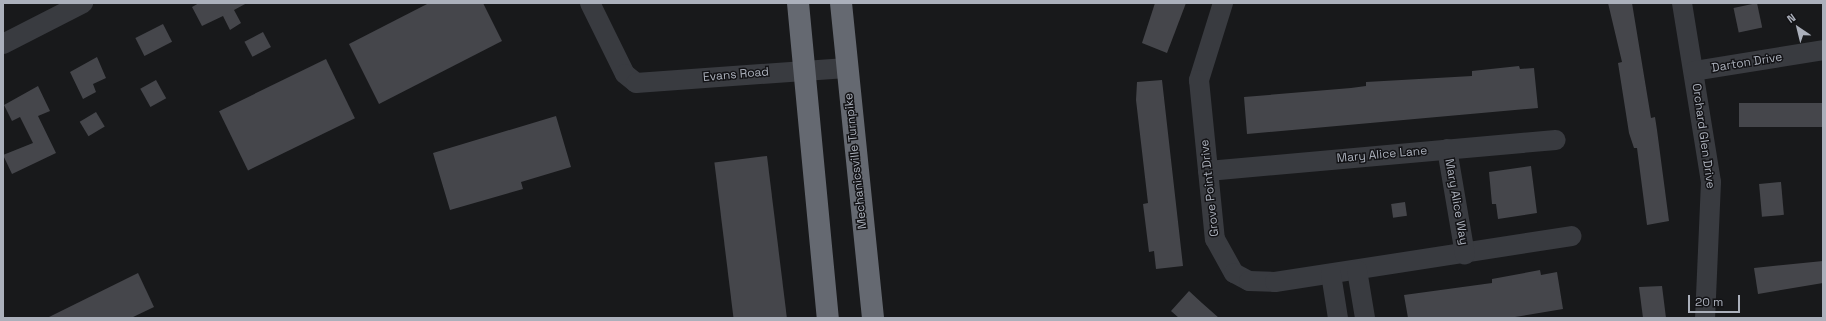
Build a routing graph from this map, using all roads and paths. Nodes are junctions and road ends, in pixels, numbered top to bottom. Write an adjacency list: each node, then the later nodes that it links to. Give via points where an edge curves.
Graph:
1 (83, 3): 7 (street)
2 (590, 3): 10 (street, Evans Road, via 629,78 636,83)
3 (798, 3): 10 (highway)
4 (841, 3): 9 (highway, Mechanicsville Turnpike)
5 (1223, 3): 14 (street, Grove Point Drive, via 1199,80)
6 (1682, 3): 11 (street, Orchard Glen Drive)
7 (3, 44)
8 (1823, 50): 11 (street, Darton Drive)
9 (846, 68): 10 (street, Evans Road); 20 (highway, Mechanicsville Turnpike)
10 (805, 70): 19 (highway)
11 (1694, 71): 23 (street, Orchard Glen Drive, via 1711,182)
12 (1556, 140): 13 (street, Mary Alice Lane)
13 (1447, 149): 14 (street, Mary Alice Lane); 16 (street, Mary Alice Way)
14 (1208, 171): 18 (street, Grove Point Drive, via 1215,239 1234,273 1249,281 1275,282)
15 (1571, 236): 16 (street, Grove Point Drive)
16 (1465, 254): 17 (street, Grove Point Drive)
17 (1357, 270): 18 (street, Grove Point Drive); 22 (street)
18 (1331, 274): 21 (street)
19 (828, 318)
20 (873, 318)
21 (1338, 318)
22 (1366, 318)
23 (1705, 318)

